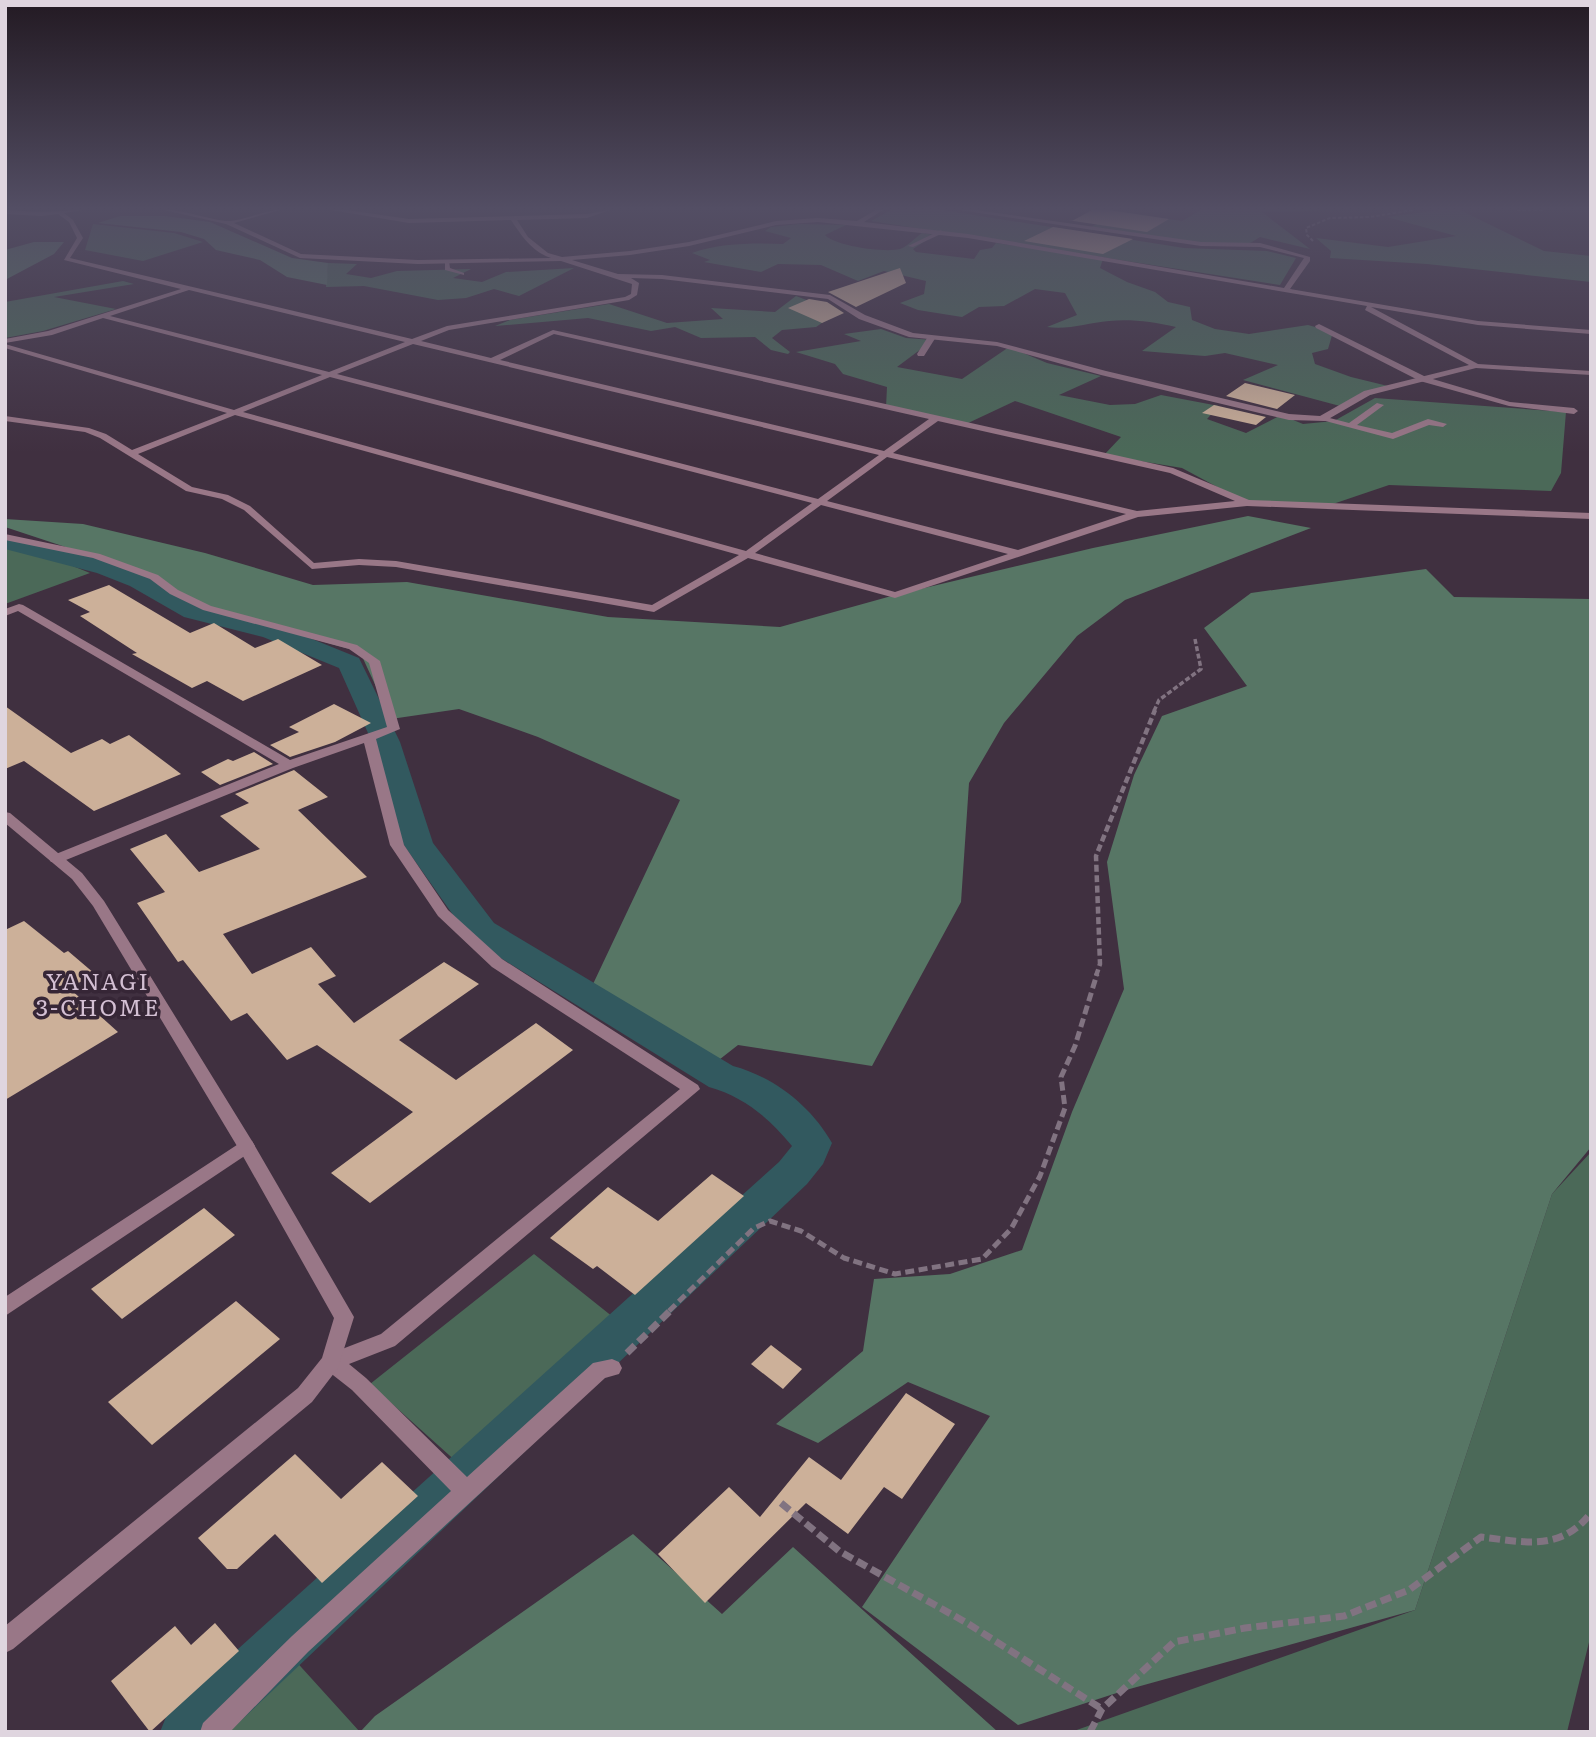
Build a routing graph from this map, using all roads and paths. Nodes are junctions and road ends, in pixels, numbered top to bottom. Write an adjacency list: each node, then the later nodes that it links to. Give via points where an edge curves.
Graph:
1 (182, 291): 7 (street)
2 (197, 291): 11 (street)
3 (635, 291): 11 (street, via 627,299 447,328)
4 (782, 291): 10 (street, via 830,297 862,317 912,335)
5 (1292, 291): 6 (street)
6 (1357, 302): 9 (street, via 1478,323); 15 (street)
7 (103, 316): 12 (street); 17 (street)
8 (1319, 326): 18 (street)
9 (1591, 332)
10 (932, 337): 13 (street); 24 (street, via 997,344 1289,417)
11 (411, 342): 14 (street); 17 (street)
12 (5, 343): 21 (street)
13 (921, 354)
14 (491, 361): 23 (street, via 553,332); 28 (street)
15 (1476, 366): 16 (street); 18 (street)
16 (1591, 373)
17 (327, 375): 21 (street); 29 (street)
18 (1423, 379): 20 (street, via 1509,404); 24 (street, via 1367,393)
19 (1380, 405): 26 (street)
20 (1574, 411)
21 (233, 412): 27 (street); 34 (street)
22 (5, 418): 27 (street, via 86,430)
23 (936, 418): 28 (street); 30 (street, via 1173,471)
24 (1322, 419): 26 (street)
25 (1443, 424): 26 (street, via 1428,422 1393,436)
26 (1350, 426)
27 (133, 453): 34 (street, via 189,489 225,497 247,508 312,566 396,564 654,609)
28 (887, 455): 29 (street); 31 (street)
29 (821, 501): 34 (street); 35 (street)
30 (1247, 503): 31 (street); 32 (street)
31 (1137, 514): 35 (street)
32 (1591, 516)
33 (5, 537): 38 (street, via 96,556 154,577 207,608 352,647 374,661 394,729)
34 (749, 553): 35 (street, via 895,595)
35 (1018, 553)
36 (5, 613): 39 (street, via 19,607)
37 (1195, 639): 45 (path, via 1201,669 1159,700 1096,856 1100,964 1076,1046 1061,1077 1065,1108 1040,1176 1012,1229 982,1259 895,1274 844,1258 801,1231 770,1221 754,1228)
38 (369, 737): 39 (street); 44 (street, via 397,845 443,913 497,962 692,1089 388,1340)
39 (289, 765): 41 (street)
40 (5, 816): 41 (street)
41 (56, 859): 42 (street, via 99,904)
42 (246, 1146): 43 (street); 44 (street, via 344,1317)
43 (5, 1308)
44 (331, 1362): 46 (street); 49 (street, via 305,1395)
45 (612, 1368): 46 (street, via 600,1369)
46 (467, 1492): 51 (street, via 300,1644)
47 (780, 1503): 50 (path, via 838,1551 967,1623)
48 (1591, 1513): 50 (path, via 1582,1528 1549,1544 1481,1537 1409,1590 1344,1616 1245,1628 1174,1643)
49 (5, 1642)
50 (1102, 1709): 52 (path)
51 (212, 1732)
52 (1090, 1732)

